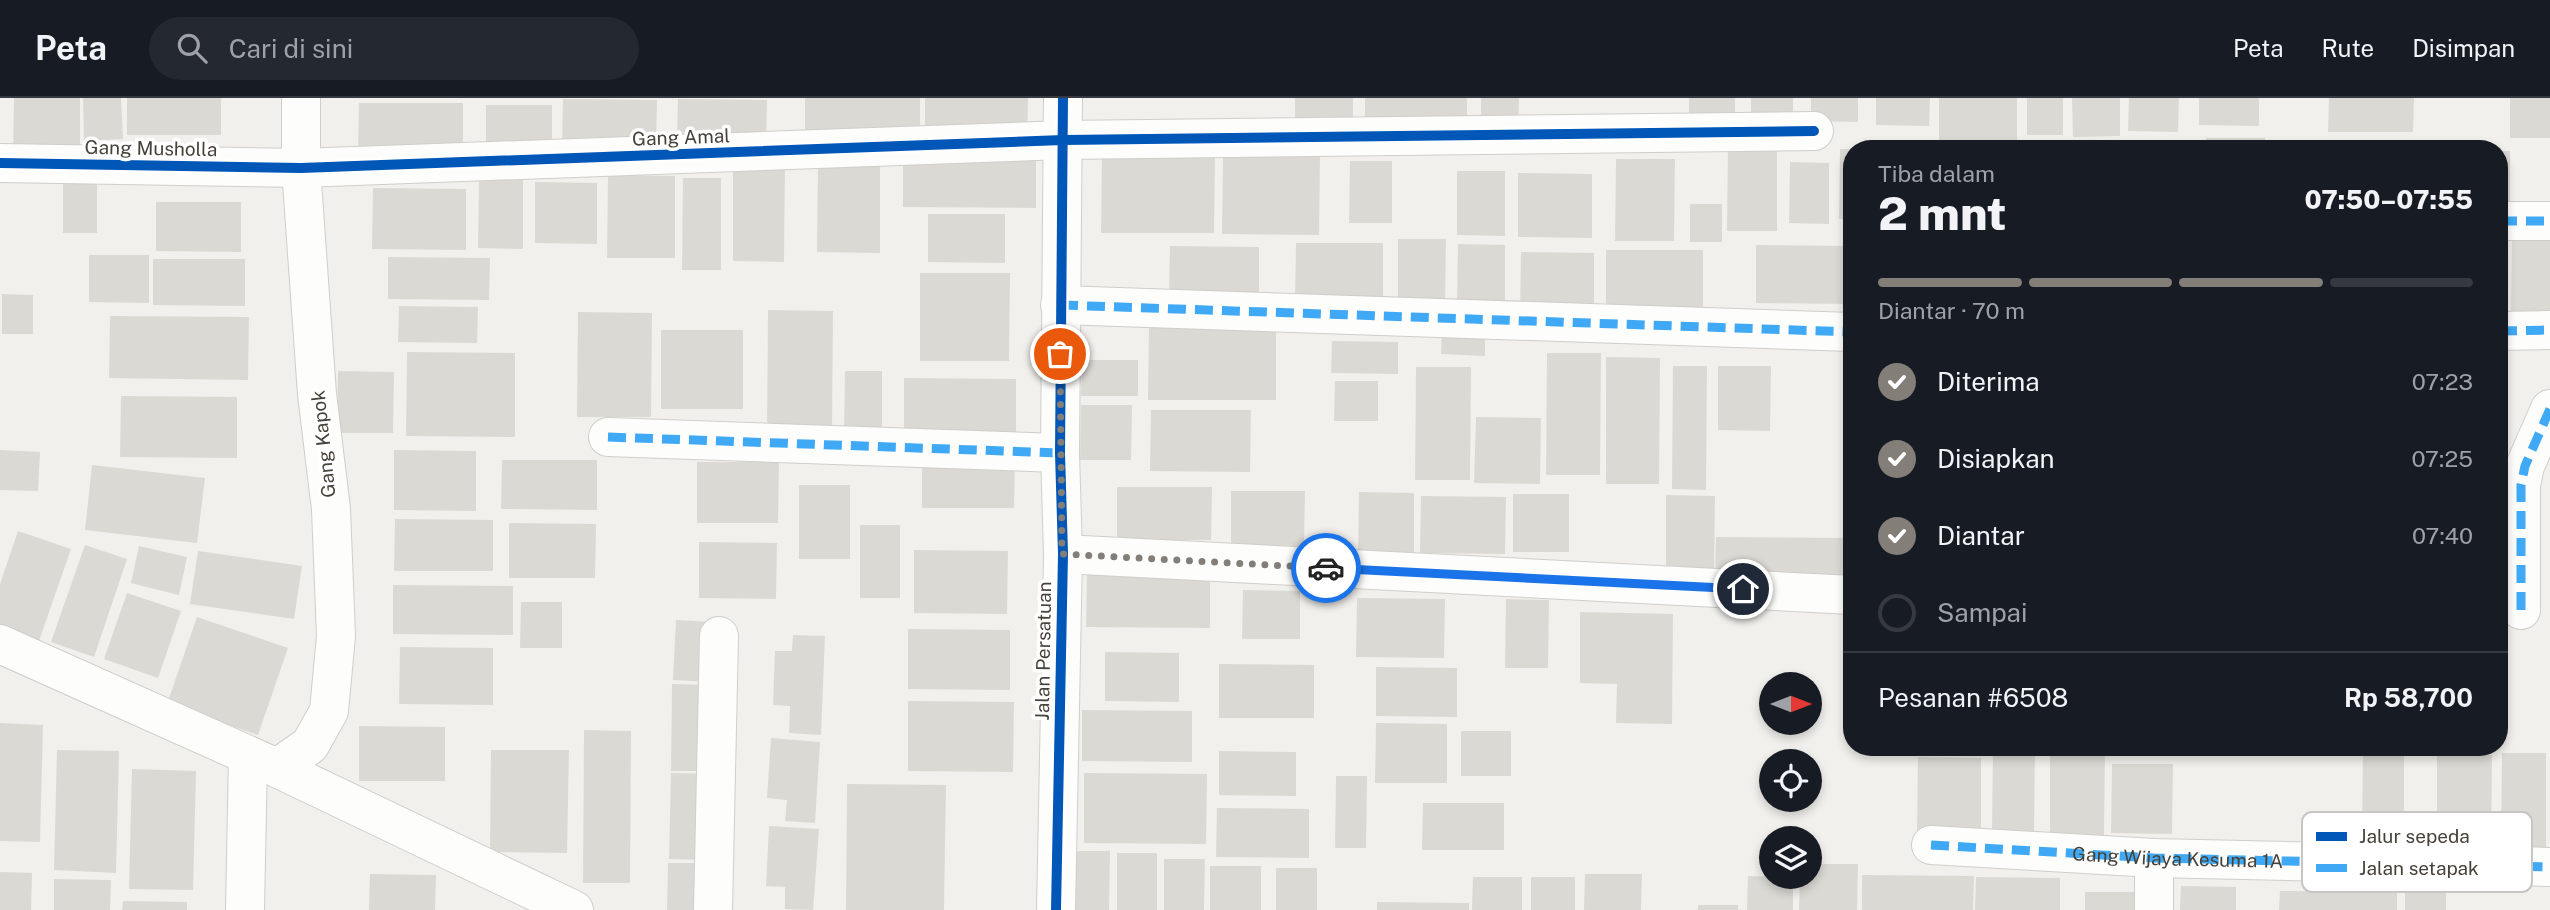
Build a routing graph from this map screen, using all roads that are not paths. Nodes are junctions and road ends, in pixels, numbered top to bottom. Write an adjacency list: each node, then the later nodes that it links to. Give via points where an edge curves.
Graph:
1 (300, 98): 6 (street, Gang Kapok)
2 (1063, 98): 4 (street, Jalan Persatuan)
3 (1814, 131): 4 (street, Gang Amal)
4 (1062, 140): 6 (street, Gang Amal); 9 (street, Jalan Persatuan)
5 (0, 163): 6 (street, Gang Musholla)
6 (300, 169): 21 (street, Gang Kapok, via 317,394 331,509 336,636 329,711 310,745)
7 (2508, 221): 8 (street)
8 (2550, 221)
9 (1060, 305): 11 (street); 15 (street, Jalan Persatuan)
10 (2508, 331): 12 (street)
11 (1843, 332)
12 (2549, 333)
13 (2550, 409): 18 (street, via 2521,485)
14 (608, 437): 15 (street)
15 (1060, 453): 16 (street, Jalan Persatuan)
16 (1062, 554): 17 (street); 30 (street, Jalan Persatuan)
17 (1843, 595)
18 (2523, 610)
19 (719, 636): 29 (street)
20 (0, 644): 21 (street)
21 (263, 762): 27 (street); 28 (street)
22 (1931, 845): 23 (street, Gang Wijaya Kesuma 1A)
23 (2154, 858): 24 (street, Gang Wijaya Kesuma 1A); 31 (street)
24 (2302, 861)
25 (2532, 867): 26 (street, Gang Wijaya Kesuma 1A)
26 (2550, 867)
27 (245, 910)
28 (574, 910)
29 (713, 910)
30 (1056, 910)
31 (2154, 910)

